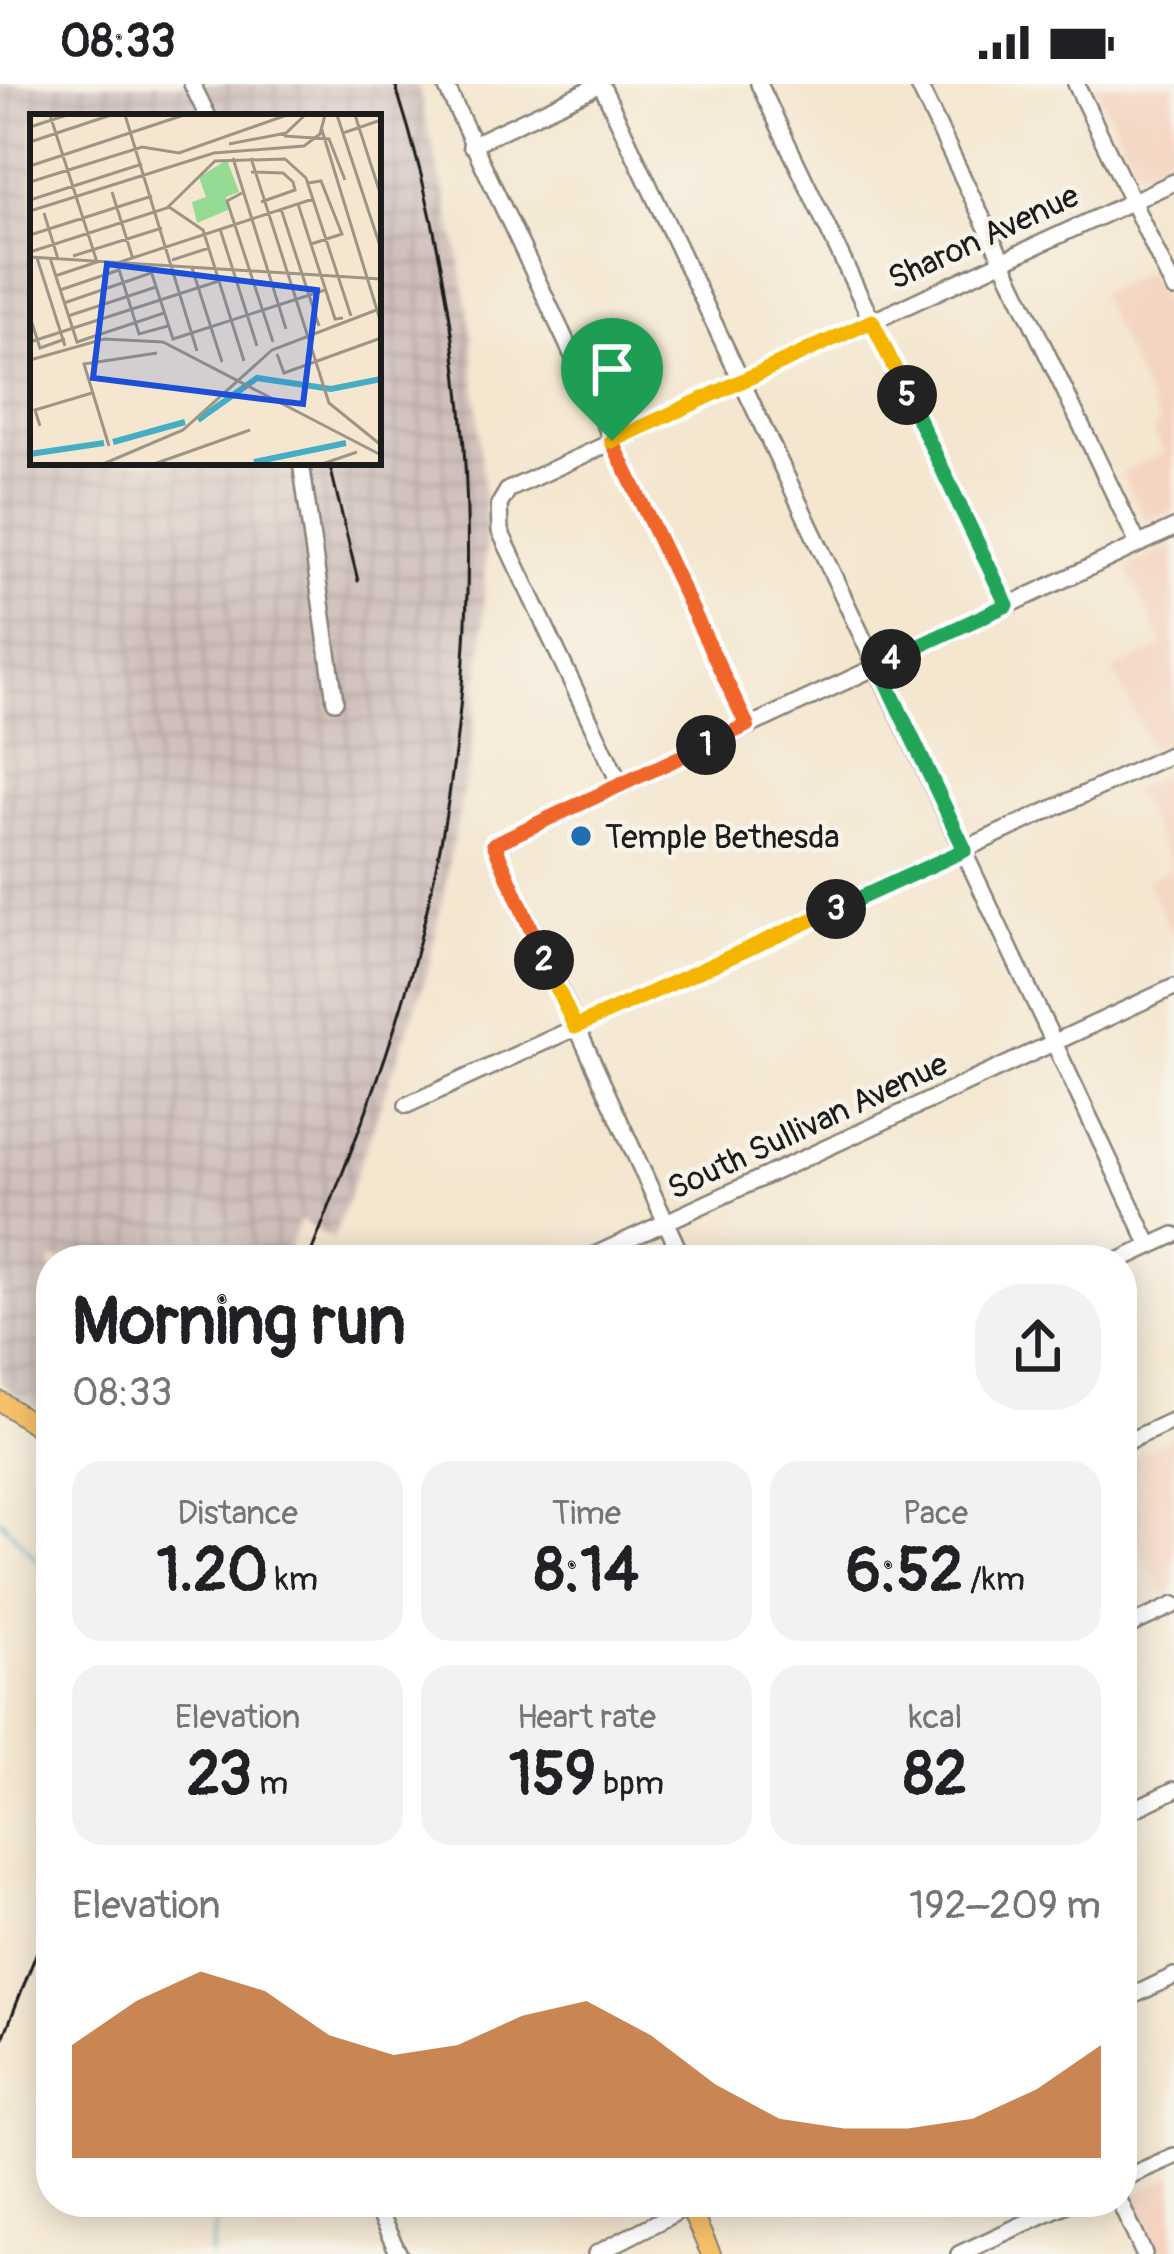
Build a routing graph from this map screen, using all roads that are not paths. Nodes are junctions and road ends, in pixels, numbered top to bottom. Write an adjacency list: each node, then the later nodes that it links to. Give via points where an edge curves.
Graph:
1 (192, 84): 7 (street)
2 (445, 84): 8 (street)
3 (601, 84): 8 (street); 14 (street)
4 (759, 84): 13 (street)
5 (918, 84): 11 (street)
6 (1076, 84): 10 (street)
7 (207, 114)
8 (471, 145): 15 (street)
9 (1174, 182): 10 (street, Sharon Avenue)
10 (1132, 200): 11 (street, Sharon Avenue); 12 (street)
11 (1002, 261): 13 (street, Sharon Avenue); 18 (street)
12 (1174, 289)
13 (872, 321): 14 (street, Sharon Avenue); 19 (street)
14 (742, 381): 15 (street, Sharon Avenue); 20 (street)
15 (612, 441): 22 (street); 24 (street, Sharon Avenue, via 508,490 499,505 500,531)
16 (302, 465): 21 (street)
17 (1174, 528): 18 (street)
18 (1138, 544): 19 (street)
19 (1007, 605): 20 (street)
20 (878, 665): 22 (street); 25 (street)
21 (335, 700)
22 (747, 725): 24 (street)
23 (1174, 753): 25 (street)
24 (620, 784): 27 (street, via 494,844)
25 (965, 850): 27 (street); 28 (street)
26 (1174, 987): 28 (street, South Sullivan Avenue)
27 (575, 1027): 29 (street); 30 (street)
28 (1055, 1042): 30 (street, South Sullivan Avenue); 34 (street)
29 (407, 1105)
30 (666, 1223): 32 (street, South Sullivan Avenue); 33 (street)
31 (1174, 1235): 34 (street)
32 (617, 1245)
33 (676, 1245)
34 (1150, 1246): 35 (street)
35 (1137, 1252)
36 (0, 1401): 38 (main road)
37 (1174, 1420): 39 (street)
38 (36, 1426)
39 (1137, 1437)
40 (1174, 1605): 41 (street)
41 (1137, 1622)
42 (1174, 1790): 43 (street)
43 (1137, 1808)
44 (1174, 1976): 45 (street)
45 (1137, 1994)
46 (1174, 2156): 47 (street)
47 (1137, 2172)
48 (380, 2217): 53 (street)
49 (666, 2217): 54 (street)
50 (696, 2217): 55 (main road)
51 (1039, 2217): 56 (street)
52 (1127, 2217): 57 (street)
53 (399, 2254)
54 (596, 2254)
55 (711, 2254)
56 (959, 2254)
57 (1144, 2254)

